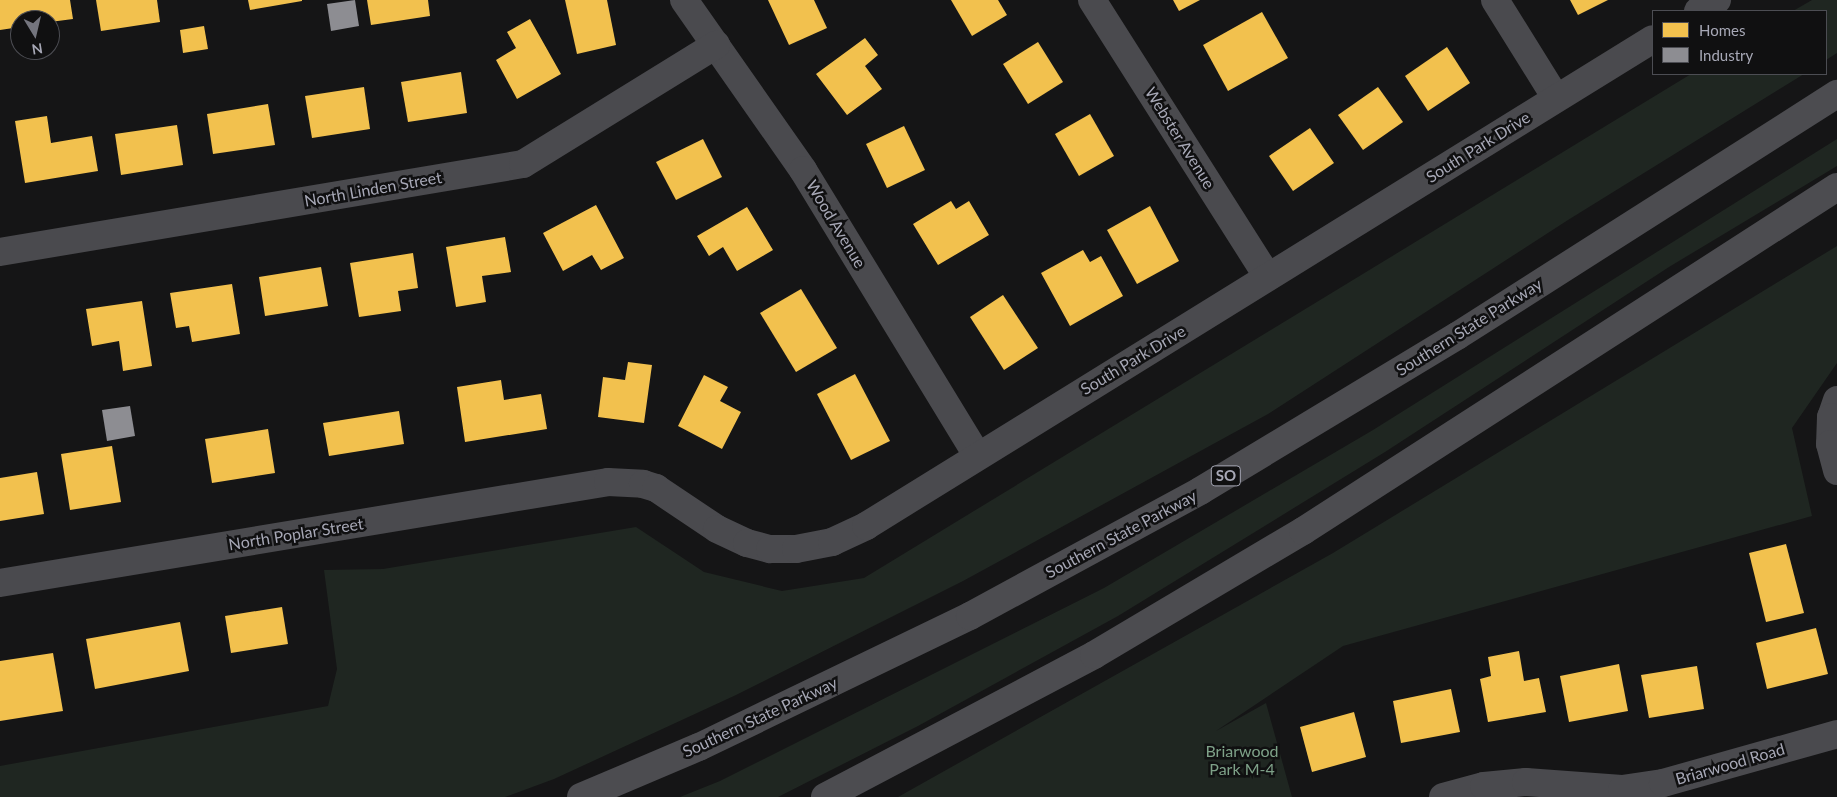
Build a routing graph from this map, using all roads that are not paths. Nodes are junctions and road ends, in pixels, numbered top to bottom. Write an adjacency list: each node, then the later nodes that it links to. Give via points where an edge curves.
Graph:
1 (684, 0): 7 (street, Wood Avenue)
2 (1092, 0): 12 (street, Webster Avenue)
3 (1495, 0): 9 (street)
4 (1717, 0): 5 (street)
5 (1700, 10)
6 (1652, 40): 9 (street, South Park Drive)
7 (716, 45): 11 (street, North Linden Street, via 523,164); 14 (street, Wood Avenue, via 803,170)
8 (1837, 94): 19 (highway, Southern State Parkway / SO, via 1457,336 1200,491 970,616 699,747)
9 (1556, 98): 12 (street, South Park Drive)
10 (1837, 187): 20 (highway, via 1303,531 1094,655)
11 (0, 252)
12 (1268, 277): 14 (street, South Park Drive)
13 (1837, 400): 15 (street, via 1831,416 1830,444)
14 (977, 455): 16 (street, South Park Drive, via 866,526 832,542 796,549 770,549 747,543 717,529 656,488 608,482)
15 (1837, 471)
16 (591, 485): 17 (street, North Poplar Street)
17 (0, 583)
18 (1837, 734): 21 (street, Briarwood Road, via 1663,783 1622,789 1526,782 1484,786)
19 (581, 797)
20 (825, 797)
21 (1443, 797)

